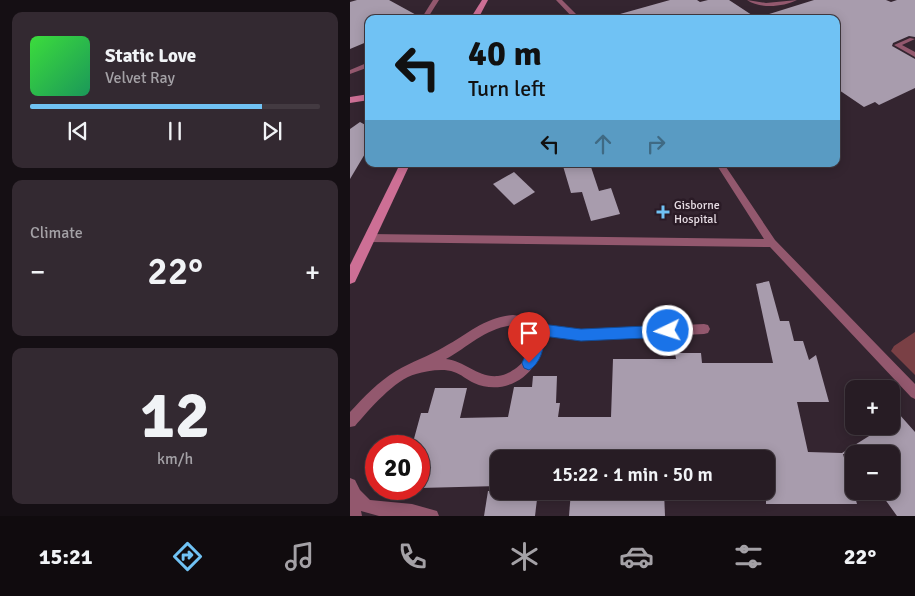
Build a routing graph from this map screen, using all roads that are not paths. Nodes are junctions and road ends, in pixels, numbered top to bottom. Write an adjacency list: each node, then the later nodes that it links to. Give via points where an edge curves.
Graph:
1 (436, 0): 6 (lane)
2 (485, 0): 7 (main road)
3 (558, 0): 8 (lane)
4 (750, 0): 5 (lane, via 770,6)
5 (794, 0)
6 (427, 15)
7 (476, 15)
8 (574, 15)
9 (912, 39): 10 (lane, via 897,45)
10 (915, 55)
11 (365, 66): 12 (lane)
12 (350, 72)
13 (365, 98): 14 (main road)
14 (350, 100)
15 (404, 167): 17 (main road)
16 (722, 167): 18 (lane)
17 (369, 238): 18 (lane); 19 (main road)
18 (772, 244): 23 (lane)
19 (350, 278)
20 (534, 329): 21 (lane, via 581,335); 22 (lane, via 523,320 499,320 482,327); 22 (lane, via 538,340 536,351 522,372 510,379 481,380 455,366 440,364)
21 (704, 329)
22 (417, 368): 24 (lane, via 395,379)
23 (915, 393)
24 (350, 421)
25 (350, 486): 26 (lane); 27 (lane, via 354,496 376,510 405,510)
26 (355, 516)
27 (432, 516)

